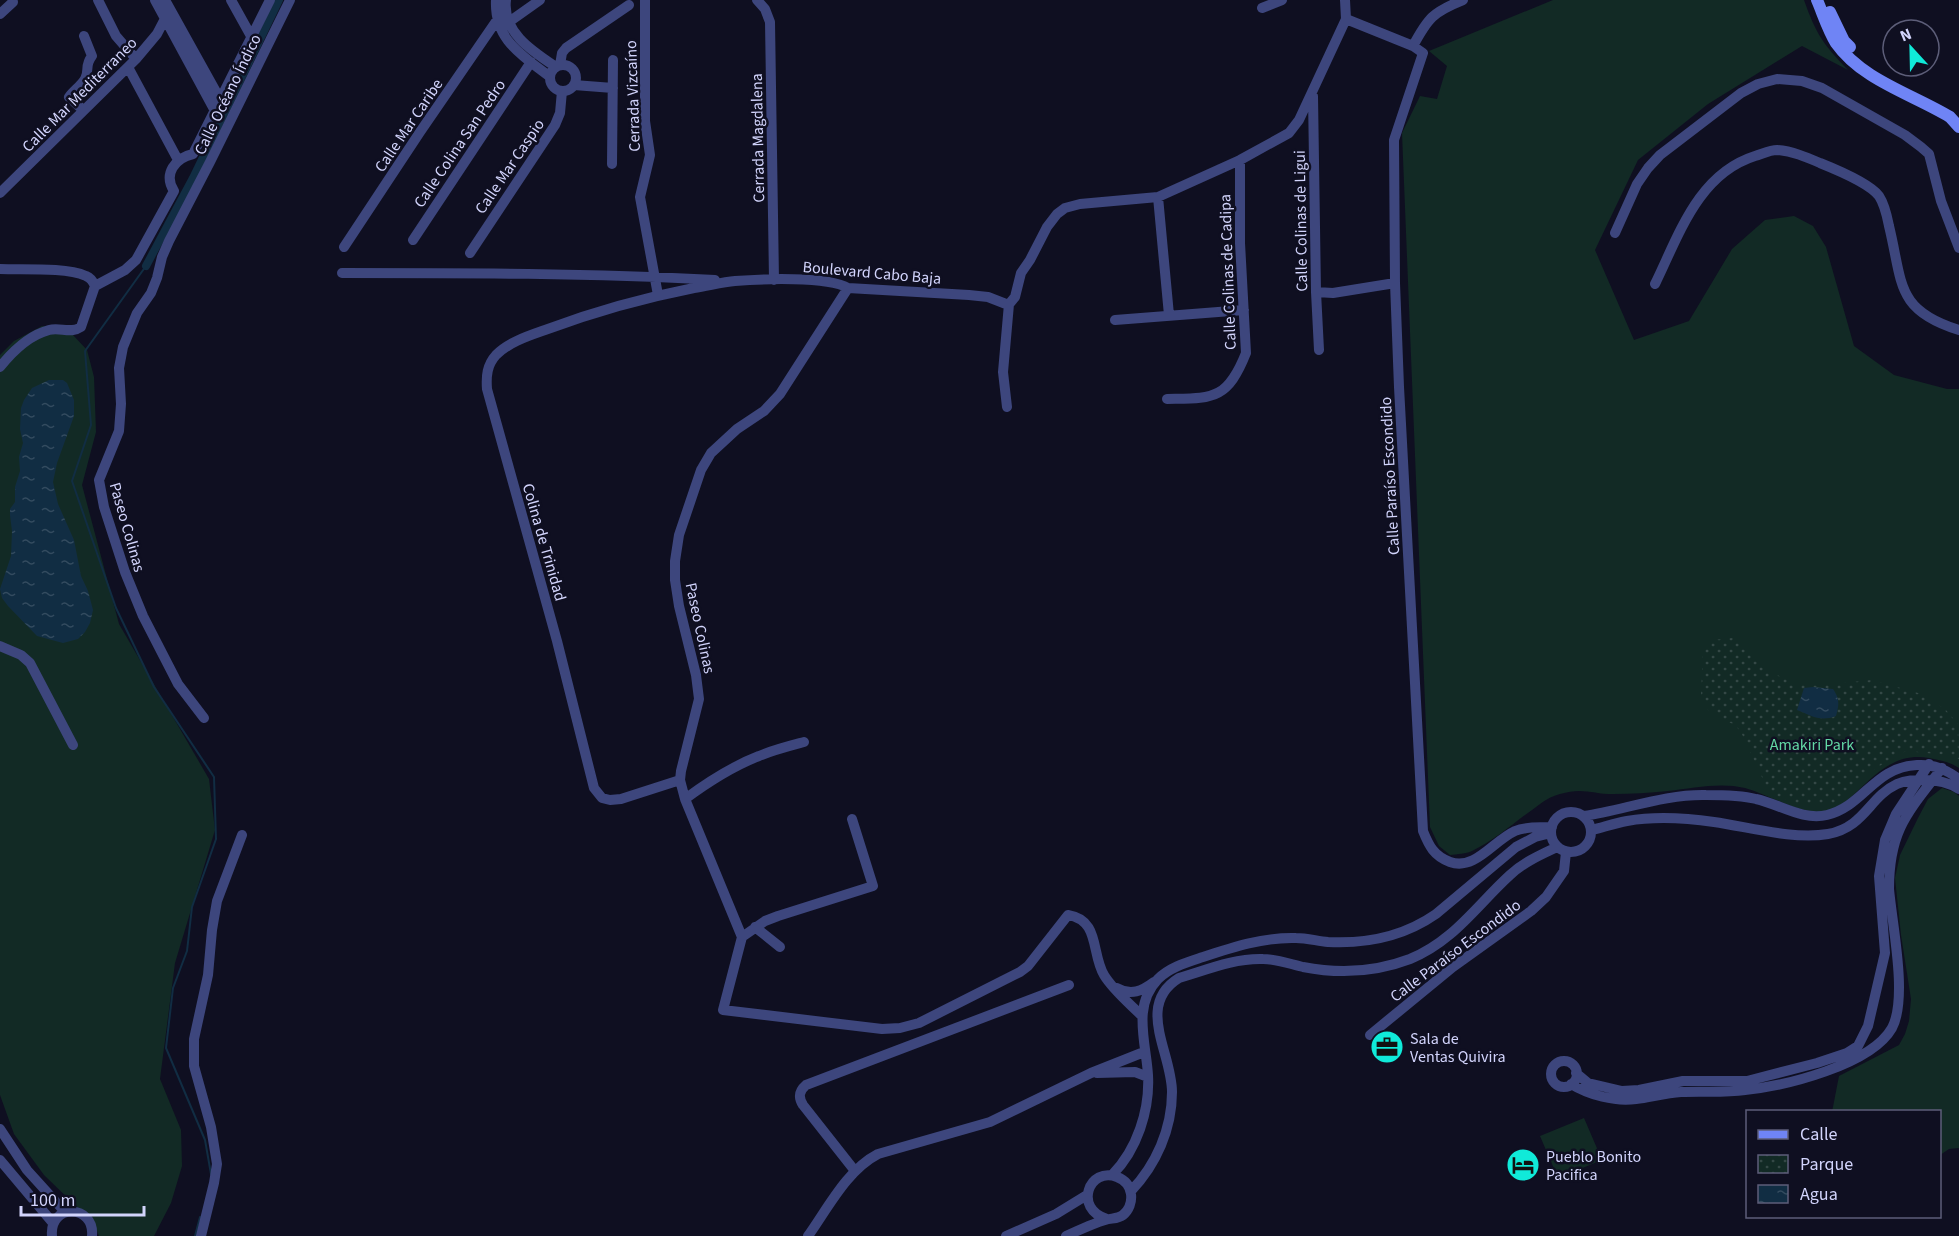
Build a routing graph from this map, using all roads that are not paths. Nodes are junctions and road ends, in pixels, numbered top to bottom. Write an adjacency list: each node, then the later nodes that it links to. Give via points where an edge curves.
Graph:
1 (98, 0): 29 (street)
2 (155, 0): 19 (street)
3 (231, 0): 25 (street)
4 (270, 0): 25 (street, Calle Océano Índico)
5 (290, 0): 40 (street, Calle Océano Índico, via 234,110)
6 (496, 0): 22 (street)
7 (506, 0): 23 (street)
8 (540, 0): 23 (street)
9 (645, 0): 54 (street, Cerrada Vizcaíno, via 645,121 650,155 640,197)
10 (757, 0): 55 (street, Cerrada Magdalena, via 770,22)
11 (1282, 0): 18 (street)
12 (1345, 0): 21 (street)
13 (1463, 0): 26 (street, via 1431,16)
14 (1816, 0): 38 (street, via 1830,33 1849,58 1874,77)
15 (1824, 0): 38 (street, via 1845,41 1858,56)
16 (13, 2): 20 (street)
17 (629, 5): 30 (street, via 566,48)
18 (1263, 8)
19 (167, 11): 29 (street, Calle Mar Mediterraneo, via 157,34); 36 (street)
20 (0, 14)
21 (1346, 19): 26 (street); 35 (street)
22 (497, 20): 28 (street, via 506,38); 49 (street, Calle Mar Caribe)
23 (509, 22): 30 (street, via 528,47)
24 (84, 36): 37 (street, via 92,56 85,80 69,97)
25 (251, 36): 36 (street, Calle Océano Índico)
26 (1413, 46): 57 (street, Calle Paraíso Escondido, via 1423,55 1394,140)
27 (613, 60): 33 (street)
28 (531, 62): 31 (street); 48 (street, Calle Colina San Pedro)
29 (132, 63): 37 (street, Calle Mar Mediterraneo); 41 (street)
30 (558, 66): 31 (street); 32 (street, via 572,68 576,73)
31 (550, 77): 34 (street, via 553,87)
32 (574, 85): 33 (street); 34 (street)
33 (613, 88): 43 (street)
34 (562, 91): 51 (street, Calle Mar Caspio, via 555,125)
35 (1313, 92): 42 (street, via 1288,133); 61 (street, Calle Colinas de Ligui)
36 (217, 104): 40 (street, Calle Océano Índico)
37 (83, 110): 44 (street, Calle Mar Mediterraneo)
38 (1955, 115): 39 (street)
39 (1959, 127)
40 (202, 158): 41 (street, Calle Océano Índico); 45 (street, Calle Océano Índico)
41 (178, 160): 45 (street, Calle Océano Índico, via 170,185)
42 (1240, 160): 46 (street); 64 (street, Calle Colinas de Cadipa)
43 (612, 164)
44 (0, 193)
45 (182, 196): 59 (street, via 136,260); 74 (street, Paseo Colinas, via 158,279 137,313 123,347 118,368 119,431 99,480 125,572 143,616 178,684)
46 (1158, 197): 63 (street, via 1065,208 1047,227); 65 (street)
47 (1615, 232): 50 (street, via 1638,184 1660,155 1741,93 1777,79 1822,88 1905,135 1929,154)
48 (413, 240)
49 (344, 247)
50 (1959, 248)
51 (470, 253)
52 (0, 269): 59 (street, via 80,274)
53 (342, 273): 54 (street, Boulevard Cabo Baja)
54 (654, 276): 56 (street, Boulevard Cabo Baja); 62 (street, Cerrada Vizcaíno)
55 (774, 280): 56 (street, Boulevard Cabo Baja); 60 (street, Boulevard Cabo Baja, via 830,281)
56 (734, 281): 62 (street, Boulevard Cabo Baja)
57 (1395, 283): 61 (street); 87 (street, Calle Paraíso Escondido, via 1423,831 1432,851 1457,864 1474,860 1517,830)
58 (1655, 284): 68 (street, via 1704,190 1723,171 1774,150 1802,155 1870,188 1885,208 1896,263 1911,303 1926,317)
59 (95, 286): 70 (street, via 78,330 50,330 30,338)
60 (848, 288): 63 (street, Boulevard Cabo Baja, via 969,295); 80 (street, Paseo Colinas, via 775,399 711,453 687,508 679,535 675,580 699,699)
61 (1316, 292): 69 (street, Calle Colinas de Ligui)
62 (658, 295): 67 (street, Boulevard Cabo Baja)
63 (1009, 304): 72 (street, via 1003,372)
64 (1244, 310): 65 (street); 71 (street, Calle Colinas de Cadipa, via 1246,353 1230,382 1217,395)
65 (1169, 315): 66 (street)
66 (1115, 320)
67 (553, 327): 80 (street, Colina de Trinidad, via 502,349 490,363 487,389 592,783 602,798 621,799)
68 (1959, 330)
69 (1319, 350)
70 (0, 367)
71 (1167, 399)
72 (1007, 407)
73 (0, 646): 76 (street, via 30,663)
74 (204, 718)
75 (804, 742): 84 (street, via 744,762)
76 (73, 745)
77 (1929, 764): 78 (street); 81 (street); 85 (street, via 1906,765 1887,773 1855,801 1821,816 1794,812 1753,798 1703,795)
78 (1942, 768): 79 (street); 82 (street)
79 (1959, 778)
80 (680, 780): 84 (street, Paseo Colinas)
81 (1920, 780): 82 (street); 88 (street, via 1892,787 1856,822 1824,834 1665,819 1626,821); 100 (street, via 1896,814 1885,840 1879,876 1885,953 1868,1026 1858,1046 1818,1063 1747,1081 1683,1081 1622,1091 1591,1084)
82 (1933, 780): 83 (street); 103 (street, via 1899,829 1891,859 1889,889 1898,996 1893,1025 1884,1040 1835,1068 1752,1089 1680,1092 1624,1100 1590,1093)
83 (1959, 789)
84 (685, 799): 92 (street, Paseo Colinas)
85 (1584, 816): 87 (street, via 1565,813 1554,821); 88 (street)
86 (852, 819): 91 (street, via 873,886)
87 (1551, 830): 90 (street); 94 (street, via 1516,848 1436,914 1395,936 1359,942 1269,939 1176,967)
88 (1592, 830): 90 (street, via 1585,848 1572,853)
89 (242, 836): 115 (street, via 217,901 193,1051 217,1164)
90 (1561, 849): 98 (street, Calle Paraíso Escondido, via 1564,871 1546,897); 108 (street, via 1524,863 1450,935 1411,958 1382,968 1348,971 1264,958 1245,960 1170,984 1158,1002 1157,1014 1172,1092 1169,1119 1155,1161)
91 (755, 927): 92 (street); 93 (street)
92 (741, 938): 96 (street, via 723,1010 882,1029 919,1023 1020,972 1068,915 1081,919 1089,928 1100,965)
93 (780, 947)
94 (1157, 980): 96 (street, via 1128,993); 97 (street, via 1149,991)
95 (1069, 985): 106 (street, via 801,1089 803,1105)
96 (1111, 985): 97 (street)
97 (1142, 1016): 99 (street)
98 (1370, 1035)
99 (1144, 1052): 101 (street); 102 (street)
100 (1576, 1073): 103 (street); 103 (street, via 1567,1062 1553,1067 1551,1074 1556,1084)
101 (1091, 1074): 102 (street, via 1135,1072); 106 (street, via 990,1122 878,1154)
102 (1148, 1077): 107 (street, via 1140,1131)
103 (1571, 1084)
104 (0, 1129): 110 (street, via 27,1170)
105 (0, 1160): 112 (street)
106 (855, 1171): 116 (street)
107 (1112, 1175): 108 (street); 109 (street, via 1096,1180)
108 (1131, 1191): 111 (street, via 1129,1208 1116,1219)
109 (1087, 1196): 111 (street, via 1092,1211); 117 (street)
110 (66, 1212): 112 (street); 114 (street, via 88,1218)
111 (1107, 1220): 118 (street)
112 (53, 1224): 113 (street)
113 (52, 1236)
114 (92, 1236)
115 (201, 1236)
116 (808, 1236)
117 (1006, 1236)
118 (1066, 1236)

